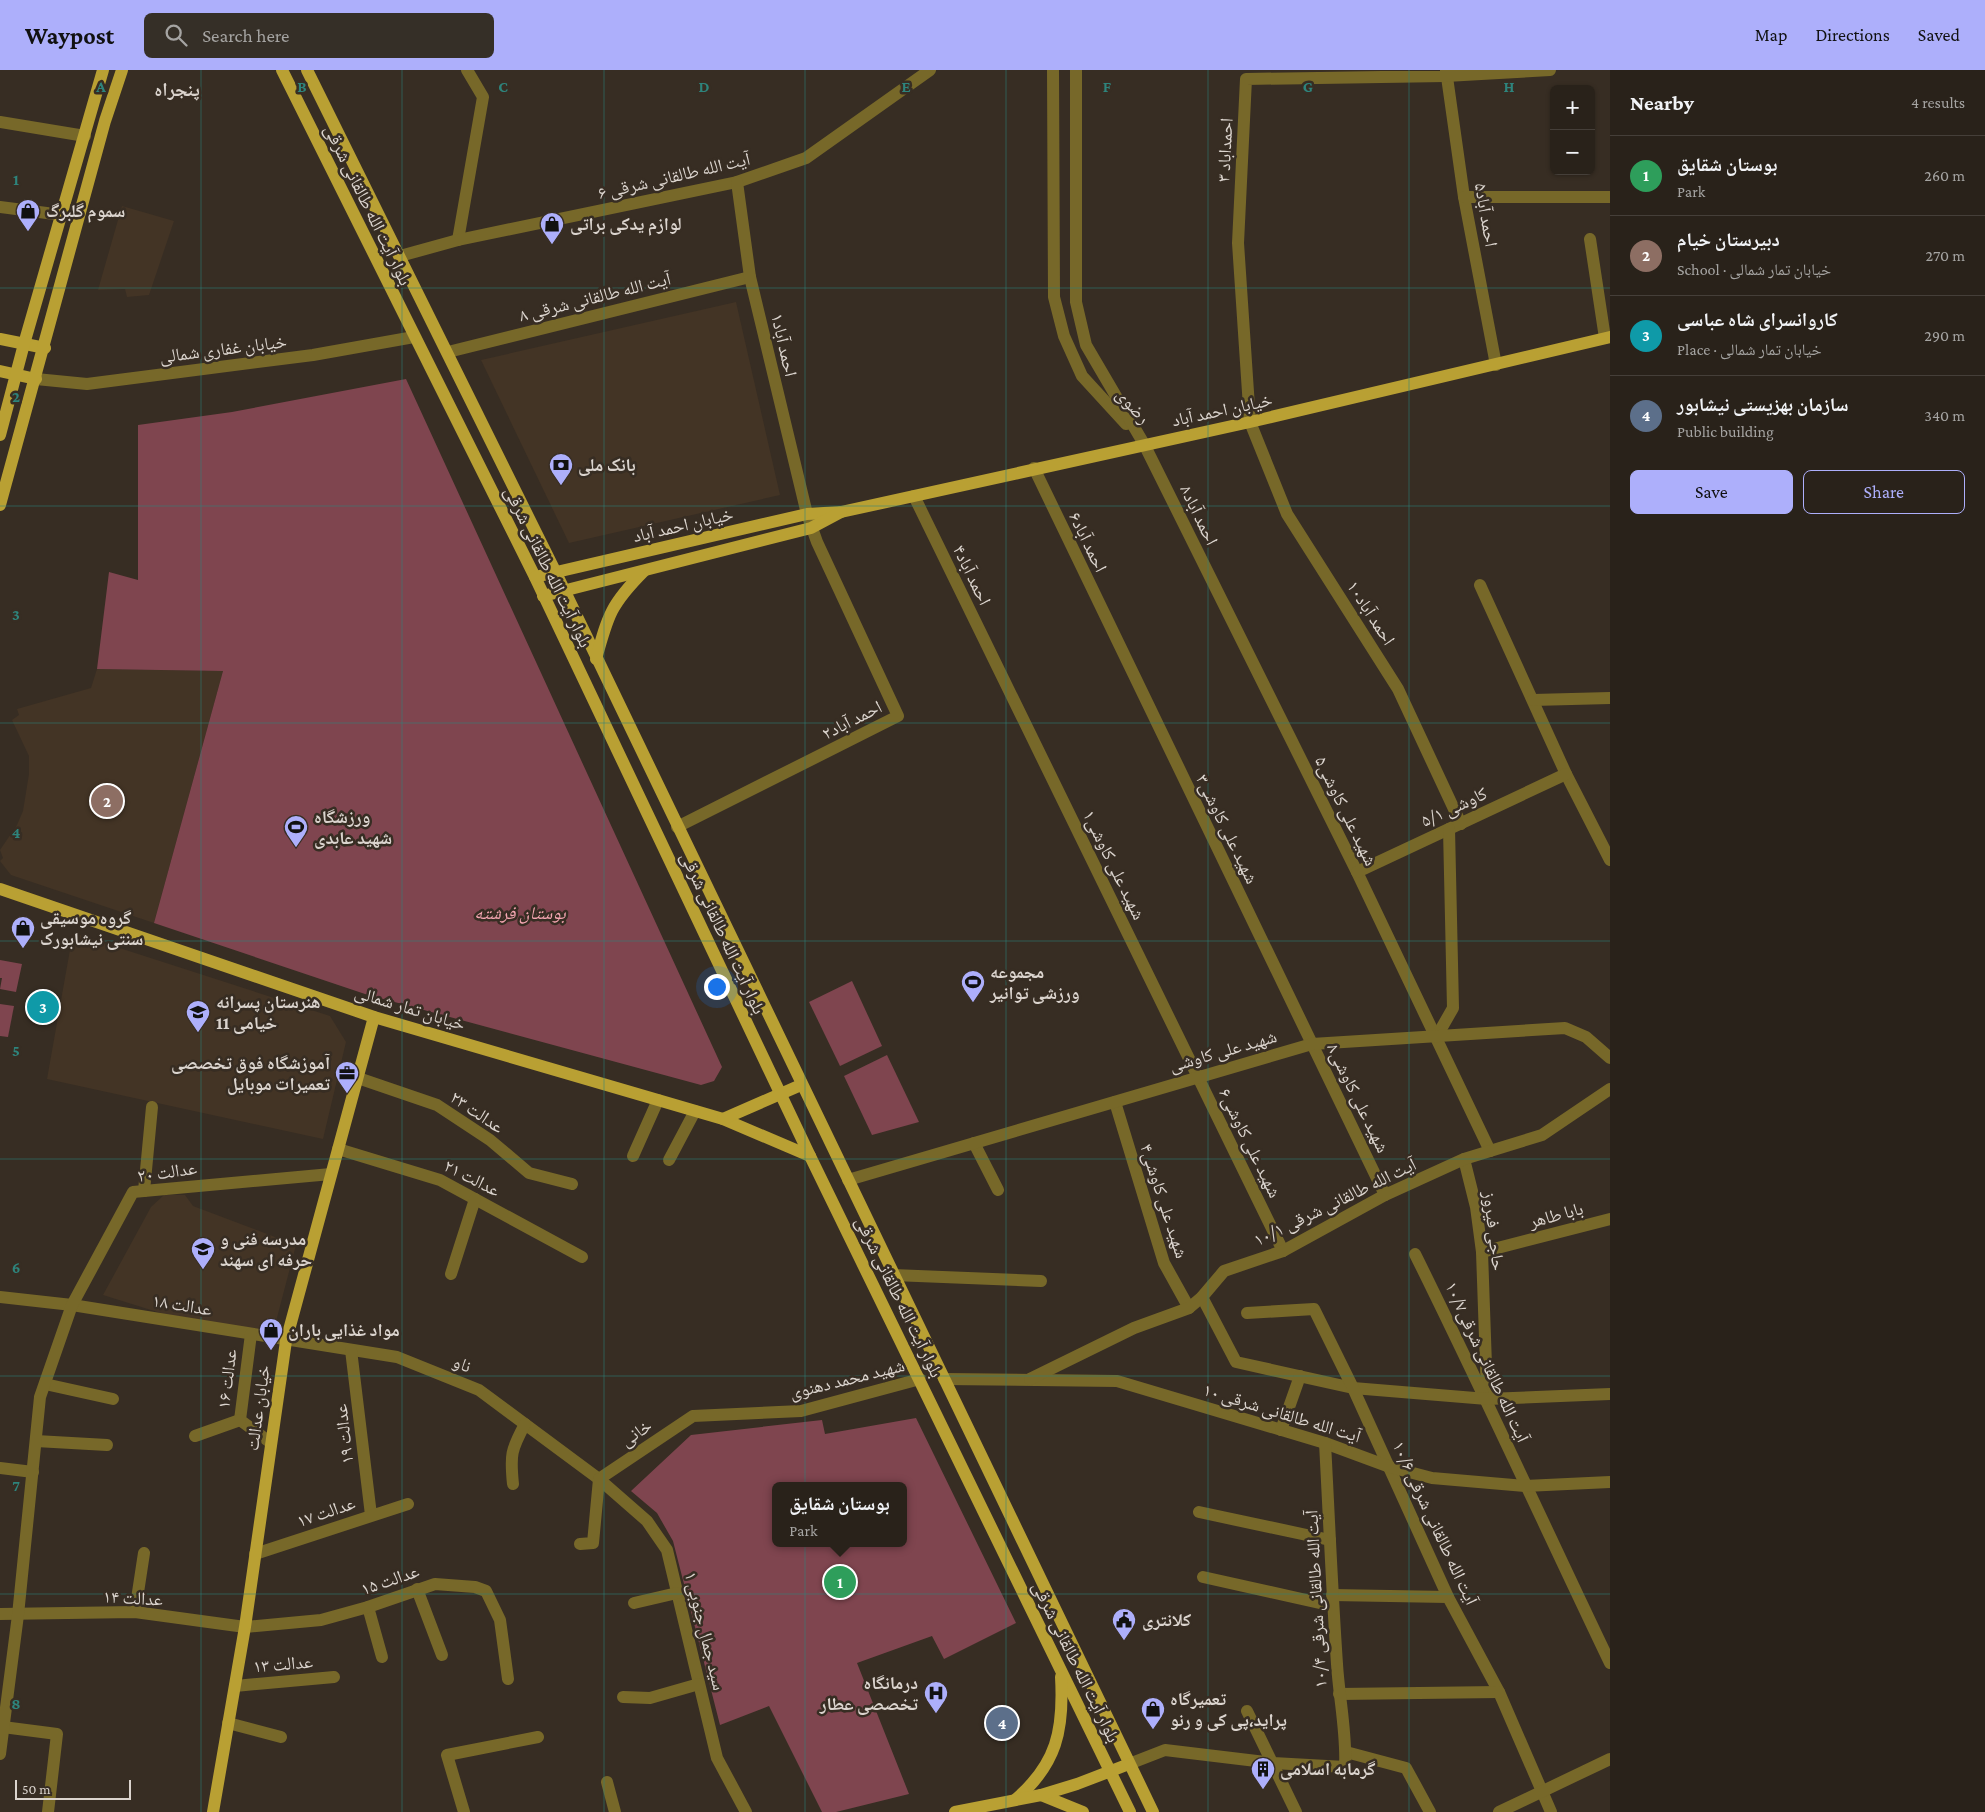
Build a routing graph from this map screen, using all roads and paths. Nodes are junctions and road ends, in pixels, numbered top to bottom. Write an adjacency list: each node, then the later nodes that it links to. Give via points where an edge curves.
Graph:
1 (103, 70): 12 (main road)
2 (122, 70): 26 (main road, via 105,121)
3 (282, 70): 22 (main road, بلوار آیت الله طالقانی شرقی)
4 (307, 70): 20 (main road, بلوار آیت الله طالقانی شرقی)
5 (467, 70): 19 (street, via 483,96)
6 (930, 70): 13 (street, آیت الله طالقانی شرقی ۶, via 806,158)
7 (1053, 70): 34 (street, رضوی, via 1054,297 1064,336 1082,376)
8 (1076, 70): 34 (street, رضوی, via 1076,302 1086,345)
9 (1550, 70): 10 (street)
10 (1446, 73): 14 (street, احمد آباد۵); 32 (street, احمداباد ۳, via 1246,79 1238,243)
11 (0, 122): 12 (street)
12 (85, 136): 17 (main road)
13 (737, 182): 19 (street, آیت الله طالقانی شرقی ۶); 21 (street, احمد آباد۱)
14 (1464, 197): 15 (street); 28 (street, احمد آباد۵)
15 (1610, 197)
16 (0, 207): 17 (street)
17 (62, 215): 25 (main road)
18 (1590, 239): 23 (street)
19 (458, 240): 20 (street, آیت الله طالقانی شرقی ۶)
20 (400, 256): 27 (main road, بلوار آیت الله طالقانی شرقی)
21 (750, 276): 27 (street, آیت الله طالقانی شرقی ۸); 39 (street, احمد آباد۱)
22 (414, 337): 31 (street, خیابان غفاری شمالی, via 313,356 87,384); 43 (main road, بلوار آیت الله طالقانی شرقی)
23 (1608, 337): 28 (main road, خیابان احمد آباد)
24 (0, 339): 25 (main road)
25 (24, 344): 26 (main road); 30 (main road)
26 (45, 348): 31 (main road)
27 (448, 352): 42 (main road, بلوار آیت الله طالقانی شرقی)
28 (1496, 365): 32 (main road, خیابان احمد آباد)
29 (0, 370): 30 (main road)
30 (17, 374): 31 (main road); 33 (main road)
31 (36, 379): 37 (main road)
32 (1250, 422): 34 (main road, خیابان احمد آباد); 54 (street, احمد آباد۱۰, via 1287,514 1398,688)
33 (0, 435)
34 (1144, 444): 35 (main road, خیابان احمد آباد); 47 (street, احمد آباد۸)
35 (1034, 468): 36 (main road, خیابان احمد آباد); 48 (street, احمد آباد۶)
36 (914, 496): 38 (main road, خیابان احمد آباد); 50 (street, احمد آباد۴)
37 (0, 505)
38 (841, 512): 39 (main road, خیابان احمد آباد); 40 (main road, خیابان احمد آباد)
39 (807, 514): 40 (street, احمد آباد۲); 42 (main road, خیابان احمد آباد)
40 (811, 528): 41 (main road, خیابان احمد آباد); 55 (street, احمد آباد۲, via 898,716)
41 (645, 570): 45 (main road, خیابان احمد آباد); 49 (main road, via 620,595 610,612)
42 (556, 573): 43 (main road, خیابان احمد آباد); 45 (main road, بلوار آیت الله طالقانی شرقی)
43 (535, 577): 46 (main road, بلوار آیت الله طالقانی شرقی)
44 (1480, 585): 52 (street)
45 (564, 591): 46 (main road, خیابان احمد آباد); 49 (main road, بلوار آیت الله طالقانی شرقی)
46 (543, 596): 68 (main road, بلوار آیت الله طالقانی شرقی)
47 (1223, 602): 58 (street, شهید علی کاوشی۵)
48 (1112, 631): 62 (street, شهید علی کاوشی۳)
49 (596, 659): 55 (main road, بلوار آیت الله طالقانی شرقی)
50 (999, 670): 64 (street, شهید علی کاوشی۱)
51 (1610, 698): 52 (street)
52 (1533, 700): 53 (street)
53 (1566, 774): 54 (street, کاوشی ۵/۱); 56 (street)
54 (1455, 826): 58 (street, کاوشی ۵/۱); 61 (street, via 1453,1008)
55 (677, 827): 66 (main road, بلوار آیت الله طالقانی شرقی)
56 (1607, 846): 57 (street)
57 (1610, 860)
58 (1357, 872): 61 (street, شهید علی کاوشی۵)
59 (0, 889): 60 (main road, خیابان تمار شمالی)
60 (374, 1017): 65 (main road, خیابان عدالت); 69 (main road, خیابان تمار شمالی)
61 (1437, 1036): 62 (street, شهید علی کاوشی); 63 (street, شهید علی کاوشی, via 1565,1028 1586,1037); 76 (street, شهید علی کاوشی۵)
62 (1312, 1044): 64 (street, شهید علی کاوشی); 86 (street, شهید علی کاوشی۸)
63 (1610, 1058)
64 (1198, 1077): 70 (street, شهید علی کاوشی); 89 (street, شهید علی کاوشی۶)
65 (358, 1078): 75 (main road, خیابان عدالت); 83 (street, عدالت ۲۳, via 437,1105 490,1140 529,1172)
66 (802, 1085): 68 (main road); 82 (main road, بلوار آیت الله طالقانی شرقی)
67 (1610, 1089): 76 (street, آیت الله طالقانی شرقی ۱۰/۱, via 1542,1135)
68 (780, 1094): 73 (main road); 78 (main road, بلوار آیت الله طالقانی شرقی)
69 (658, 1100): 72 (main road, خیابان تمار شمالی); 77 (street)
70 (1115, 1102): 74 (street, شهید علی کاوشی); 99 (street, شهید علی کاوشی۴, via 1164,1263)
71 (152, 1107): 85 (street)
72 (695, 1111): 73 (main road, خیابان تمار شمالی); 80 (street)
73 (723, 1119): 78 (main road, خیابان تمار شمالی)
74 (974, 1143): 82 (street, شهید علی کاوشی); 84 (street)
75 (338, 1149): 81 (main road, خیابان عدالت); 87 (street, عدالت ۲۱, via 440,1180)
76 (1490, 1151): 79 (street, آیت الله طالقانی شرقی ۱۰/۱)
77 (633, 1156)
78 (810, 1156): 105 (main road, بلوار آیت الله طالقانی شرقی)
79 (1464, 1159): 86 (street, آیت الله طالقانی شرقی ۱۰/۱); 90 (street, حاجی فیروز, via 1476,1206)
80 (668, 1160)
81 (331, 1174): 85 (street, عدالت ۲۰); 102 (main road, خیابان عدالت)
82 (848, 1180): 94 (main road, بلوار آیت الله طالقانی شرقی)
83 (572, 1184)
84 (998, 1190)
85 (144, 1191): 98 (street, عدالت ۲۰, via 133,1192)
86 (1385, 1195): 89 (street, آیت الله طالقانی شرقی ۱۰/۱)
87 (475, 1198): 92 (street, عدالت ۲۱); 93 (street)
88 (1610, 1219): 90 (street, بابا طاهر)
89 (1283, 1251): 97 (street, آیت الله طالقانی شرقی ۱۰/۱, via 1224,1271)
90 (1482, 1252): 112 (street, حاجی فیروز)
91 (1415, 1254): 112 (street, آیت الله طالقانی شرقی۱۰/۷)
92 (582, 1257)
93 (451, 1274)
94 (893, 1274): 95 (street); 106 (main road, بلوار آیت الله طالقانی شرقی)
95 (1041, 1281)
96 (0, 1297): 98 (street, عدالت ۱۸)
97 (1202, 1297): 99 (street, آیت الله طالقانی شرقی ۱۰/۱); 104 (street, via 1236,1362)
98 (72, 1305): 101 (street, عدالت ۱۸); 108 (street)
99 (1189, 1308): 107 (street, آیت الله طالقانی شرقی ۱۰/۱, via 1134,1328)
100 (1247, 1313): 109 (street, آیت الله طالقانی شرقی ۱۰/۶, via 1314,1309)
101 (250, 1334): 102 (street, عدالت ۱۸); 114 (street, عدالت ۱۶)
102 (286, 1341): 103 (street, ناو); 119 (main road, خیابان عدالت)
103 (351, 1350): 115 (street, ناو, via 397,1357 479,1390); 131 (street, عدالت ۱۹)
104 (1300, 1376): 109 (street); 116 (street)
105 (920, 1379): 113 (street, شهید محمد دهنوی, via 801,1411); 150 (main road, بلوار آیت الله طالقانی شرقی)
106 (944, 1379): 107 (street, آیت الله طالقانی شرقی ۱۰); 166 (main road, بلوار آیت الله طالقانی شرقی)
107 (1028, 1380): 116 (street, آیت الله طالقانی شرقی ۱۰, via 1117,1381)
108 (45, 1384): 111 (street); 118 (street, via 40,1397)
109 (1353, 1388): 112 (street); 122 (street, آیت الله طالقانی شرقی ۱۰/۶)
110 (1610, 1394): 112 (street)
111 (113, 1399)
112 (1487, 1399): 128 (street, آیت الله طالقانی شرقی۱۰/۷)
113 (693, 1416): 125 (street, خانی)
114 (240, 1420): 117 (street); 119 (street, عدالت ۱۶)
115 (525, 1424): 125 (street, ناو); 127 (street, via 510,1456)
116 (1281, 1430): 120 (street, آیت الله طالقانی شرقی ۱۰)
117 (195, 1436)
118 (36, 1442): 121 (street); 124 (street)
119 (271, 1443): 135 (main road, خیابان عدالت)
120 (1325, 1443): 122 (street, آیت الله طالقانی شرقی ۱۰); 132 (street, آیت الله طالقانی شرقی ۱۰/۴)
121 (107, 1445)
122 (1390, 1467): 128 (street, آیت الله طالقانی شرقی ۱۰, via 1432,1478); 139 (street, آیت الله طالقانی شرقی ۱۰/۶)
123 (0, 1468): 124 (street)
124 (33, 1472): 145 (street)
125 (599, 1479): 133 (street, via 593,1543); 138 (street, سید جمال جنوبی ۱, via 647,1521 668,1550)
126 (1610, 1482): 128 (street, آیت الله طالقانی شرقی ۱۰)
127 (512, 1484)
128 (1525, 1486): 149 (street, آیت الله طالقانی شرقی۱۰/۷)
129 (408, 1504): 131 (street, عدالت ۱۷)
130 (1198, 1512): 132 (street)
131 (371, 1515): 135 (street, عدالت ۱۷)
132 (1330, 1540): 140 (street, آیت الله طالقانی شرقی ۱۰/۴)
133 (580, 1544)
134 (144, 1554): 143 (street)
135 (255, 1554): 146 (main road, خیابان عدالت)
136 (1204, 1577): 140 (street)
137 (417, 1589): 142 (street, عدالت ۱۵); 147 (street); 152 (street, عدالت ۱۵, via 442,1584 486,1591 500,1620)
138 (677, 1593): 141 (street); 153 (street, سید جمال جنوبی ۱)
139 (1448, 1597): 140 (street); 155 (street, آیت الله طالقانی شرقی ۱۰/۶)
140 (1333, 1601): 156 (street, آیت الله طالقانی شرقی ۱۰/۴)
141 (634, 1603)
142 (368, 1607): 146 (street, عدالت ۱۵, via 321,1620); 148 (street)
143 (135, 1612): 145 (street, عدالت ۱۴); 146 (street, عدالت ۱۴)
144 (0, 1614): 145 (street, عدالت ۱۴)
145 (18, 1615): 160 (street)
146 (245, 1627): 154 (main road, خیابان عدالت)
147 (442, 1655)
148 (382, 1657)
149 (1610, 1663)
150 (1061, 1670): 168 (main road, بلوار آیت الله طالقانی شرقی); 172 (main road, via 1061,1723 1055,1745 1048,1763 1033,1785)
151 (334, 1677): 154 (street, عدالت ۱۳)
152 (508, 1679)
153 (699, 1684): 157 (street, via 650,1698); 179 (street, سید جمال جنوبی ۱, via 717,1758)
154 (235, 1686): 159 (main road, خیابان عدالت)
155 (1499, 1692): 156 (street); 170 (street, آیت الله طالقانی شرقی ۱۰/۶)
156 (1339, 1694): 164 (street, آیت الله طالقانی شرقی ۱۰/۴)
157 (622, 1697)
158 (1247, 1711): 167 (street)
159 (228, 1723): 161 (street); 176 (main road, خیابان عدالت)
160 (4, 1727): 163 (street); 175 (street, via 57,1734)
161 (281, 1737)
162 (538, 1738): 177 (street, via 447,1755)
163 (0, 1746)
164 (1346, 1752): 167 (street, via 1344,1767); 184 (street, via 1406,1768)
165 (1610, 1760): 170 (street)
166 (1129, 1764): 167 (street, via 1165,1750); 168 (main road); 182 (main road, بلوار آیت الله طالقانی شرقی)
167 (1273, 1764): 183 (street)
168 (1110, 1771): 171 (main road); 181 (main road, بلوار آیت الله طالقانی شرقی)
169 (607, 1782): 178 (street)
170 (1541, 1792): 185 (street); 186 (street, آیت الله طالقانی شرقی ۱۰/۶)
171 (1041, 1795): 172 (main road); 180 (main road)
172 (1013, 1802): 173 (main road)
173 (992, 1809): 174 (main road)
174 (962, 1811)
175 (48, 1812)
176 (213, 1812)
177 (464, 1812)
178 (615, 1812)
179 (746, 1812)
180 (1083, 1812)
181 (1130, 1812)
182 (1153, 1812)
183 (1296, 1812)
184 (1430, 1812)
185 (1499, 1812)
186 (1551, 1812)

